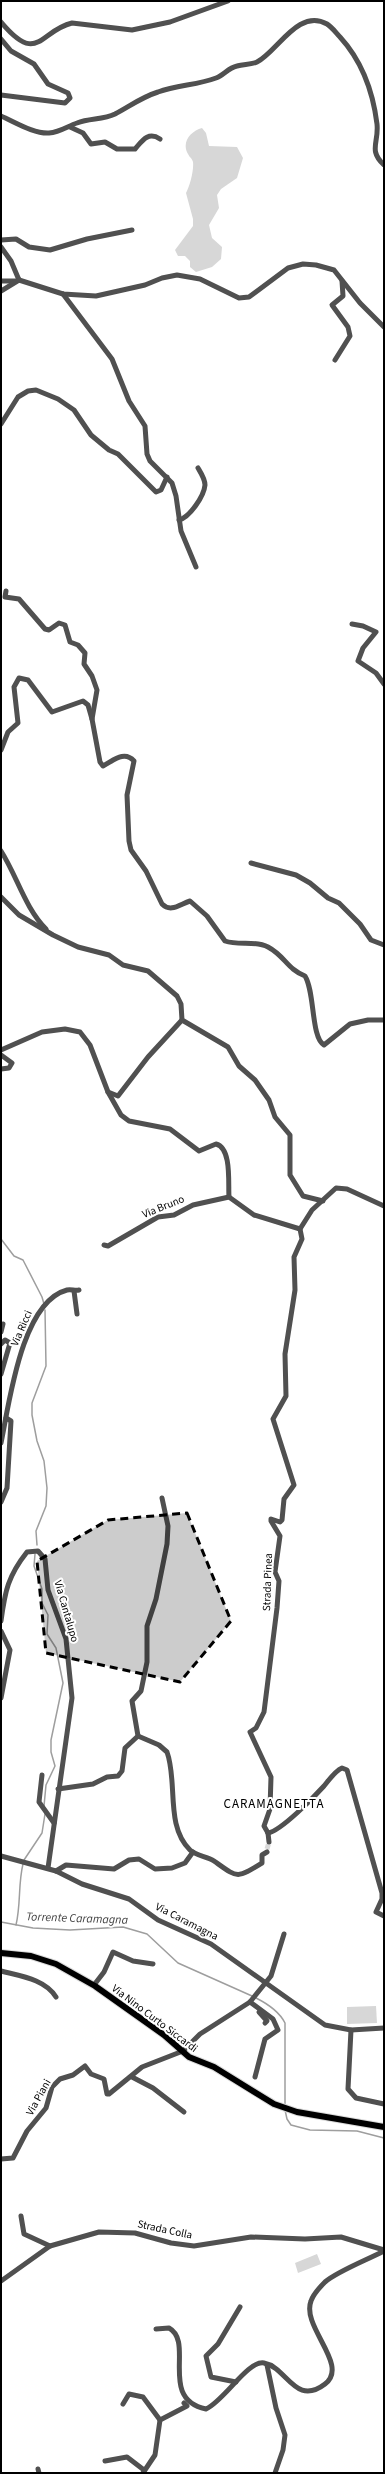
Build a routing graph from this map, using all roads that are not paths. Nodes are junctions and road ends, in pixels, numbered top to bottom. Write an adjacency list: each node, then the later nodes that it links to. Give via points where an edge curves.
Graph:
1 (228, 1): 2 (street, via 170,22 132,30 72,23 37,43 17,39)
2 (1, 22)
3 (1, 40): 4 (street, via 11,51 34,64 48,84 68,93 70,98 65,103)
4 (1, 95)
5 (1, 116): 6 (street, via 40,132 48,133)
6 (70, 127): 7 (street, via 83,133 91,144 105,142 117,149 135,149 140,141 149,136); 8 (street, via 115,114 160,91 196,85 201,81 217,78 236,66 258,62 292,30 302,24 316,22 332,28 357,58 374,101 377,126 374,151)
7 (160, 139)
8 (384, 165)
9 (132, 230): 10 (street, via 50,250 29,247 16,239)
10 (1, 240)
11 (1, 247): 12 (street, via 11,260)
12 (18, 280): 13 (street); 15 (street); 16 (street)
13 (1, 281)
14 (342, 281): 16 (street, via 330,268 303,264 288,268 249,297 239,298 200,279 177,275 96,296); 17 (street); 18 (street, via 343,296 332,305 348,327 350,336)
15 (1, 290)
16 (63, 294): 21 (street, via 112,359 129,401 145,426 150,461)
17 (384, 327)
18 (335, 360)
19 (1, 424): 21 (street, via 18,396 36,390 58,399 74,410 92,435 109,450 118,454 156,492 161,490)
20 (198, 468): 22 (street, via 204,478 204,490 187,516)
21 (167, 477): 22 (street, via 175,491)
22 (179, 520): 23 (street)
23 (196, 566)
24 (6, 591): 27 (street, via 5,597 19,598 45,630 59,623 65,625 70,642 84,651 84,664 97,690)
25 (352, 624): 26 (street, via 376,632 363,648 358,661 376,673)
26 (384, 684)
27 (92, 719): 28 (street, via 88,705 83,701 52,712 28,680 19,678 14,686 18,723 8,732); 35 (street, via 97,750 103,766 122,756 134,761 127,795 129,841 131,850 146,871 162,904 175,908 190,901 206,916 225,941 268,947 283,958 292,971 305,976 318,1038 324,1045 350,1024)
28 (1, 750)
29 (1, 851): 32 (street, via 35,916)
30 (251, 864): 33 (street, via 296,875 310,883 328,898 339,903 360,924 371,940)
31 (1, 897): 32 (street, via 19,915)
32 (53, 935): 34 (street, via 78,947 109,955 123,965 148,971 178,998)
33 (384, 945)
34 (182, 1020): 39 (street, via 148,1056 118,1096); 41 (street, via 228,1047 240,1066 255,1080 269,1100 275,1117 290,1135 290,1168 293,1181 303,1196)
35 (384, 1020)
36 (1, 1050): 39 (street, via 42,1032 65,1029 80,1032 90,1045)
37 (1, 1055): 38 (street, via 12,1063 9,1068)
38 (1, 1068)
39 (108, 1092): 40 (street, via 121,1115 129,1122 170,1129 199,1151 216,1144 220,1145 227,1158)
40 (229, 1197): 43 (street, via 254,1215); 44 (street, Via Bruno, via 193,1205 174,1215 158,1216 108,1246)
41 (323, 1201): 42 (street, via 339,1187 354,1191); 43 (street, via 312,1210)
42 (384, 1206)
43 (300, 1229): 61 (street, Strada Pinea, via 302,1239 294,1257 295,1290 285,1354 286,1396 273,1419 294,1485 284,1499 282,1520 280,1522 271,1519 280,1536 275,1572 279,1581 277,1608 264,1712 256,1728 250,1732 270,1776 270,1809 264,1826)
44 (104, 1245)
45 (77, 1314): 50 (street, Via Ricci, via 76,1291 69,1290 60,1294 42,1308 34,1320 15,1368)
46 (3, 1324): 47 (street)
47 (1, 1332)
48 (1, 1344): 49 (street, via 5,1340 10,1343)
49 (1, 1374)
50 (6, 1418): 51 (street); 53 (street, via 11,1421 7,1488)
51 (1, 1443)
52 (162, 1498): 57 (street, via 168,1526 167,1544 156,1599 147,1626 147,1662 143,1684 141,1691 132,1701)
53 (1, 1502)
54 (1, 1621): 59 (street, Via Cantalupo, via 5,1590 16,1568 27,1552 38,1551 45,1559 48,1590 66,1639 71,1682 72,1698)
55 (1, 1631): 56 (street, via 10,1650)
56 (1, 1698)
57 (138, 1736): 59 (street, via 125,1748 120,1775 107,1777 93,1784); 64 (street, via 159,1745 167,1752 177,1824 185,1843)
58 (42, 1775): 60 (street, via 39,1802)
59 (58, 1789): 60 (street, Via Cantalupo)
60 (54, 1823): 66 (street, Via Cantalupo)
61 (268, 1833): 62 (street); 68 (street, via 274,1832 323,1788 338,1770 347,1770 382,1893 376,1912)
62 (268, 1842)
63 (267, 1850): 64 (street, via 262,1855 262,1863 240,1875 229,1873 213,1861)
64 (193, 1852): 67 (street, via 185,1863 175,1868 155,1869 139,1859 127,1861 114,1869 66,1865)
65 (1, 1856): 66 (street, Via Caramagna)
66 (48, 1868): 67 (street, Via Caramagna)
67 (56, 1871): 73 (street, Via Caramagna, via 82,1884 128,1899 158,1920 211,1944)
68 (384, 1916)
69 (284, 1934): 73 (street)
70 (1, 1953): 74 (main road, Via Nino Curto Siccardi, via 49,1961)
71 (153, 1964): 74 (street, via 133,1961 113,1952 104,1972)
72 (1, 1971): 75 (street, via 37,1981)
73 (266, 1984): 76 (street, Via Piani); 79 (street, Via Caramagna, via 327,2026)
74 (94, 1985): 80 (main road, Via Nino Curto Siccardi)
75 (56, 1997)
76 (249, 2003): 77 (street, via 267,2021); 80 (street, Via Piani, via 214,2025); 82 (street, via 273,2019 278,2030 265,2038)
77 (265, 2023)
78 (384, 2028): 79 (street)
79 (351, 2030): 83 (street, via 348,2089 356,2098)
80 (183, 2052): 81 (street, Via Piani, via 142,2067); 85 (main road, Via Nino Curto Siccardi, via 194,2060 214,2067 279,2106)
81 (132, 2077): 84 (street, via 153,2088); 86 (street, Via Piani, via 109,2094 104,2079 91,2074 85,2066 73,2075 60,2079 52,2086 46,2108 21,2141 13,2158)
82 (255, 2077)
83 (384, 2104)
84 (184, 2112)
85 (384, 2127)
86 (1, 2159)
87 (21, 2216): 88 (street, via 24,2234)
88 (50, 2246): 89 (street, Strada Colla, via 104,2231 141,2234 171,2243 194,2246 251,2237 341,2237); 90 (street, Strada Colla)
89 (384, 2251): 93 (street, via 336,2274 319,2289 310,2302 314,2323 334,2368 332,2378 311,2390 297,2388 280,2371)
90 (1, 2282)
91 (240, 2307): 94 (street, via 218,2344 206,2356 211,2377)
92 (156, 2329): 94 (street, via 169,2328 176,2335 180,2369 178,2385 199,2408 206,2409 221,2401)
93 (267, 2365): 94 (street, via 263,2363 251,2367); 100 (street, via 285,2435)
94 (236, 2382)
95 (184, 2403): 97 (street, via 187,2406)
96 (123, 2404): 97 (street, via 129,2394 143,2397)
97 (160, 2420): 99 (street, via 155,2455)
98 (105, 2461): 99 (street, via 127,2457)
99 (144, 2472)
100 (275, 2473)

